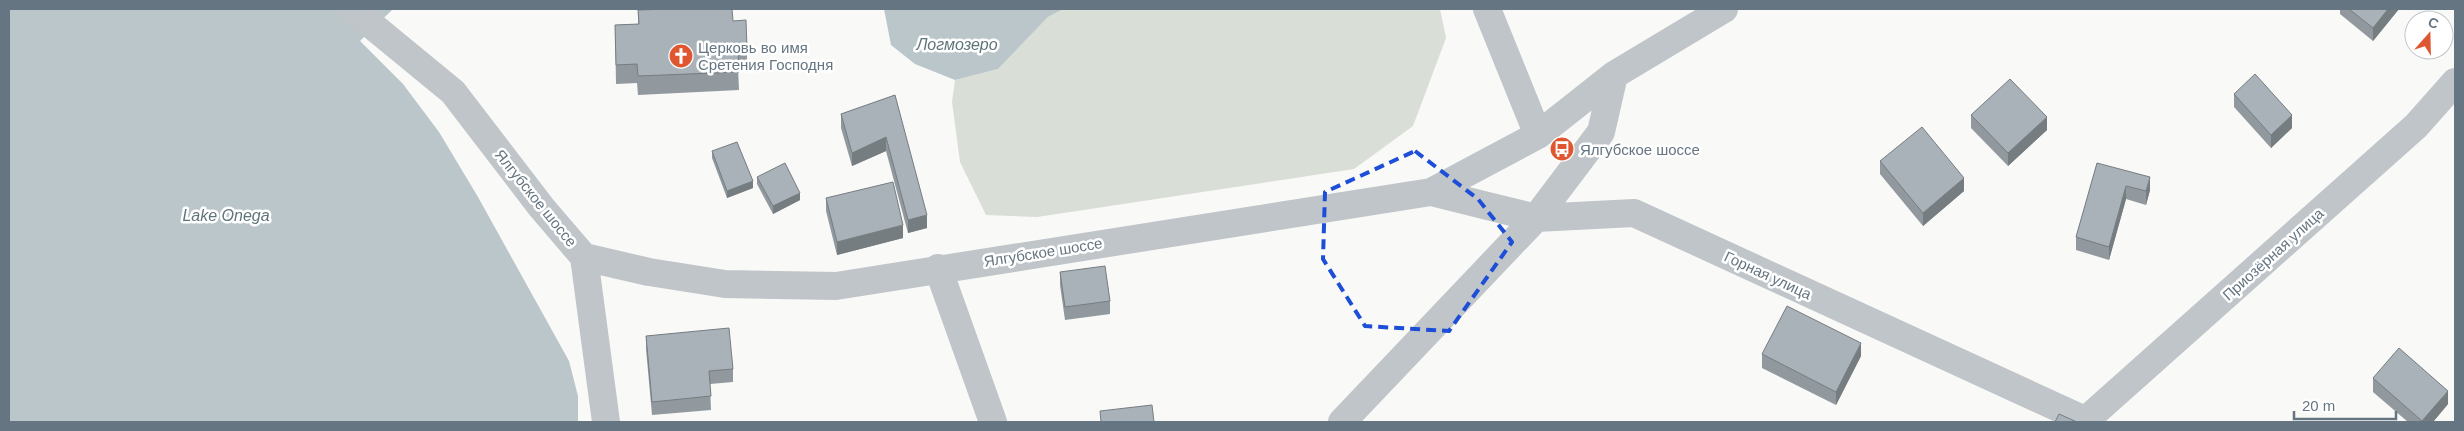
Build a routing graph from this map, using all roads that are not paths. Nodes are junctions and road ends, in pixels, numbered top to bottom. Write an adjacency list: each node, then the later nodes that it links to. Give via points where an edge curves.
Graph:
1 (352, 9): 9 (street, Ялгубское шоссе, via 453,92)
2 (1487, 9): 6 (street)
3 (1724, 9): 4 (street, Ялгубское шоссе)
4 (1614, 75): 6 (street, Ялгубское шоссе); 8 (street, via 1600,132)
5 (2455, 82): 11 (street, Приозёрная улица, via 2416,126)
6 (1538, 135): 7 (street, Ялгубское шоссе)
7 (1431, 192): 8 (street, Горная улица); 10 (street, Ялгубское шоссе)
8 (1536, 218): 11 (street, Горная улица, via 1634,213); 14 (street)
9 (584, 257): 10 (street, Ялгубское шоссе, via 649,272 725,284 836,286); 12 (street)
10 (938, 268): 13 (street)
11 (2088, 421)
12 (606, 422)
13 (993, 422)
14 (1342, 422)

